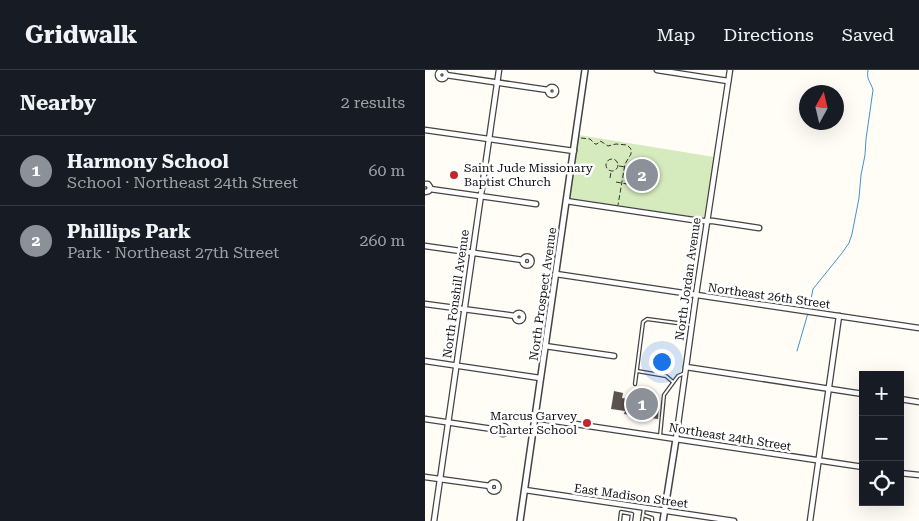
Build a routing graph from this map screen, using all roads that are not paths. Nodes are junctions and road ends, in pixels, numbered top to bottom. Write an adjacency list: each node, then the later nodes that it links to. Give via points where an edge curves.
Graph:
1 (499, 70): 7 (street, North Fonshill Avenue)
2 (585, 70): 11 (street, North Prospect Avenue)
3 (657, 70): 6 (street)
4 (729, 70): 6 (street, North Jordan Avenue)
5 (446, 75): 7 (street)
6 (728, 80): 18 (street, North Jordan Avenue)
7 (497, 82): 8 (street); 10 (street, North Fonshill Avenue)
8 (548, 90)
9 (425, 130): 10 (street)
10 (489, 139): 11 (street); 15 (street, North Fonshill Avenue)
11 (573, 151): 16 (street, North Prospect Avenue)
12 (425, 184): 13 (street)
13 (430, 188): 14 (street); 15 (street)
14 (425, 192)
15 (481, 196): 17 (street); 21 (street, North Fonshill Avenue)
16 (566, 201): 18 (street); 23 (street, North Prospect Avenue)
17 (536, 204)
18 (707, 221): 19 (street); 24 (street, North Jordan Avenue)
19 (759, 228)
20 (425, 246): 21 (street)
21 (473, 252): 22 (street); 26 (street, North Fonshill Avenue)
22 (523, 260)
23 (556, 274): 24 (street, Northeast 26th Street); 31 (street, North Prospect Avenue)
24 (696, 295): 28 (street, Northeast 26th Street); 29 (street, North Jordan Avenue)
25 (425, 304): 26 (street)
26 (464, 309): 27 (street); 34 (street, North Fonshill Avenue)
27 (515, 316)
28 (839, 316): 30 (street, Northeast 26th Street); 40 (street)
29 (692, 325): 35 (street, North Jordan Avenue); 36 (lane, via 647,319 643,322)
30 (919, 328)
31 (545, 346): 32 (street); 37 (street, North Prospect Avenue)
32 (614, 356)
33 (425, 361): 34 (street)
34 (456, 366): 37 (street); 46 (street, North Fonshill Avenue)
35 (686, 370): 38 (lane); 40 (street); 49 (street, North Jordan Avenue)
36 (637, 371): 38 (lane, via 666,376); 39 (lane)
37 (540, 378): 44 (street, North Prospect Avenue)
38 (673, 382): 48 (lane, via 664,395)
39 (635, 384)
40 (829, 389): 41 (street); 50 (street)
41 (859, 393)
42 (904, 400): 43 (street)
43 (919, 402)
44 (535, 418): 48 (street, Northeast 24th Street); 57 (street, North Prospect Avenue)
45 (425, 419): 46 (street)
46 (448, 422): 47 (street); 55 (street, North Fonshill Avenue)
47 (499, 430)
48 (660, 436): 49 (street, Northeast 24th Street)
49 (676, 439): 50 (street, Northeast 24th Street); 60 (street, North Jordan Avenue)
50 (819, 461): 51 (street, Northeast 24th Street); 71 (street)
51 (859, 467)
52 (904, 474): 53 (street)
53 (919, 476)
54 (425, 477): 55 (street)
55 (440, 479): 56 (street); 63 (street, North Fonshill Avenue)
56 (490, 486)
57 (525, 490): 58 (street, East Madison Street); 64 (street, North Prospect Avenue)
58 (633, 506): 59 (street, East Madison Street); 61 (lane)
59 (644, 508): 60 (street, East Madison Street); 62 (lane)
60 (665, 511): 69 (street, North Jordan Avenue); 70 (street, East Madison Street)
61 (632, 514): 65 (lane, via 621,512); 66 (lane)
62 (643, 516): 67 (lane); 68 (lane, via 652,518)
63 (434, 521)
64 (520, 521)
65 (620, 521)
66 (631, 521)
67 (643, 521)
68 (652, 521)
69 (663, 521)
70 (734, 521)
71 (810, 521)

